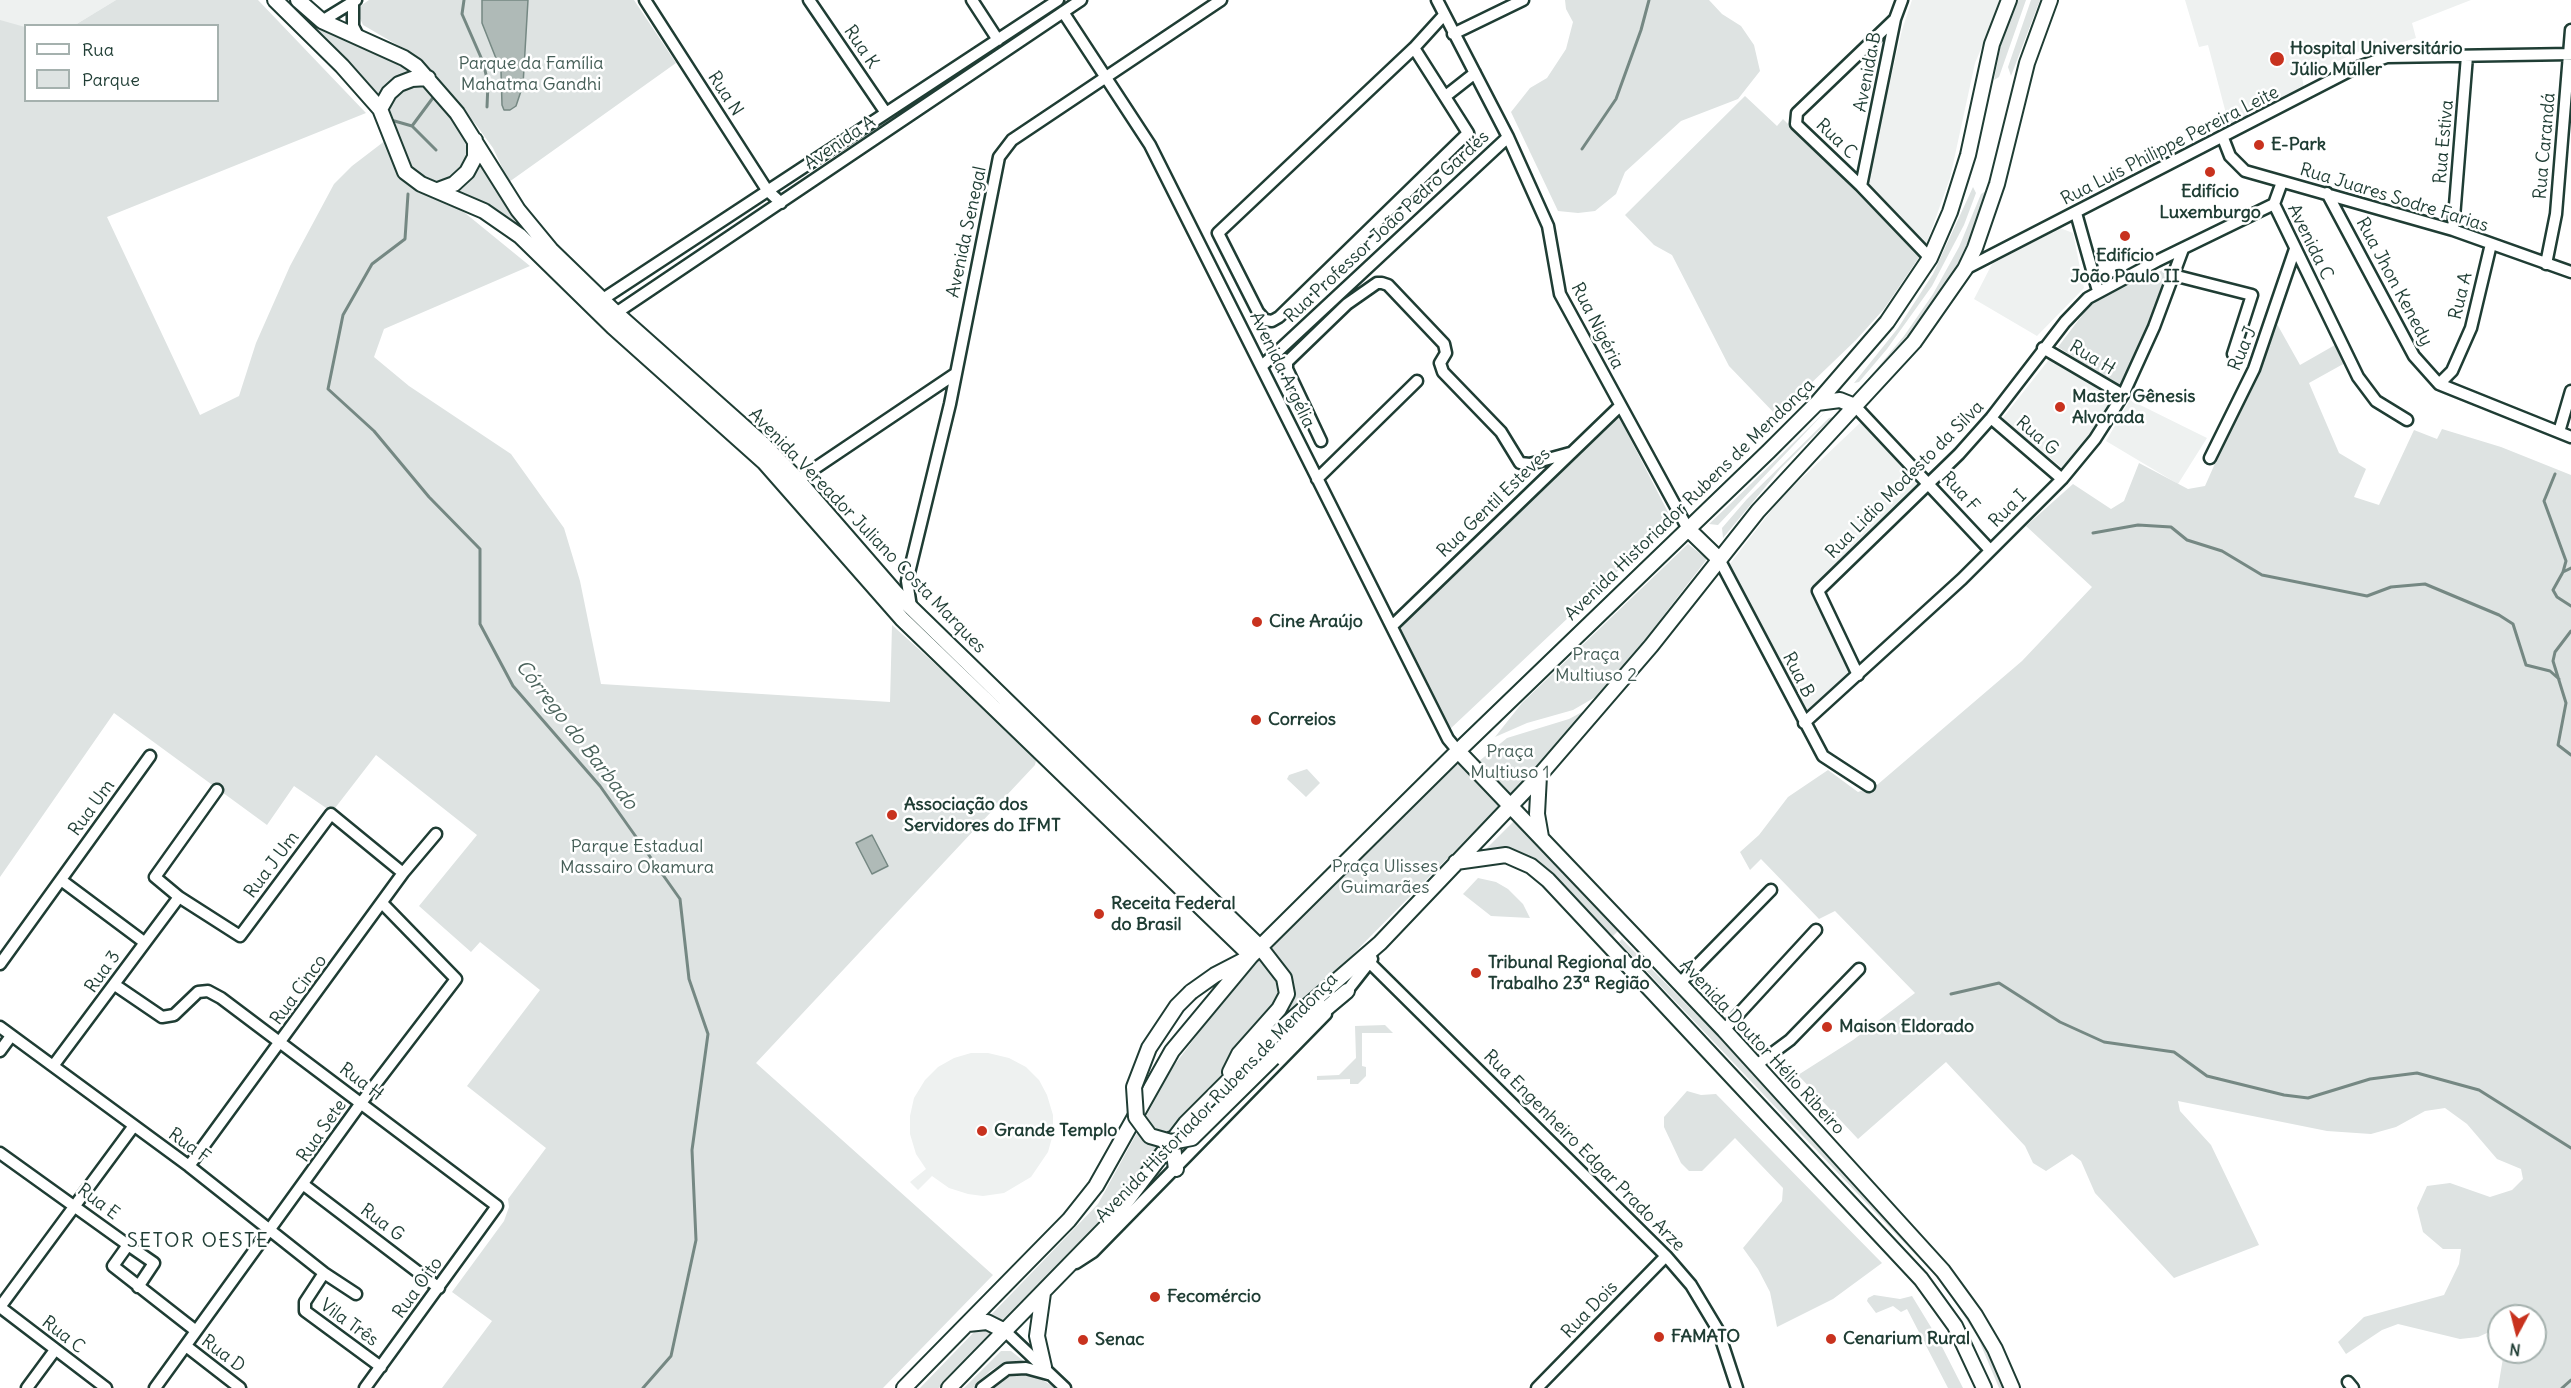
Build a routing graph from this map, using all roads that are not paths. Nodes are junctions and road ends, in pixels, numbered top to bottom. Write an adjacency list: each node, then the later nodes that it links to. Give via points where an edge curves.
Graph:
1 (275, 0): 30 (main road)
2 (645, 0): 39 (street, Rua N)
3 (809, 0): 31 (street, Rua K)
4 (972, 0): 22 (street)
5 (1058, 0): 22 (street, Avenida A)
6 (1081, 0): 15 (street, Avenida A)
7 (1221, 0): 27 (street, Avenida Senegal)
8 (1437, 0): 16 (street, Rua Nigéria)
9 (1523, 0): 20 (street)
10 (1902, 0): 17 (street, Avenida B)
11 (2009, 0): 49 (main road, Avenida Historiador Rubens de Mendonça, via 1988,56 1958,187)
12 (2050, 0): 52 (main road, Avenida Historiador Rubens de Mendonça, via 2015,102 1989,210)
13 (355, 1): 18 (street); 21 (street, via 353,26)
14 (304, 3): 18 (main road, Avenida Vereador Juliano Costa Marques)
15 (1063, 12): 27 (street, Avenida Argélia); 41 (street, Avenida A)
16 (1444, 15): 20 (street, Rua Nigéria); 23 (street)
17 (1895, 19): 37 (street, Avenida B); 37 (street, Rua C, via 1795,118 1796,124)
18 (322, 21): 21 (main road, Avenida Vereador Juliano Costa Marques)
19 (2571, 30): 24 (street, Rua Carandá)
20 (1454, 34): 26 (street, Rua Nigéria)
21 (358, 36): 28 (main road, Avenida Vereador Juliano Costa Marques, via 404,58)
22 (998, 40): 31 (street, Avenida A)
23 (1414, 48): 29 (street); 29 (street, via 1218,233 1265,320 1279,317 1468,133)
24 (2571, 54): 25 (street, Rua Luis Philippe Pereira Leite); 51 (street, Rua Carandá, via 2556,214)
25 (2467, 56): 33 (street, Rua Luis Philippe Pereira Leite, via 2386,57 2355,68); 45 (street, Rua Estiva)
26 (1475, 73): 29 (street); 32 (street, Rua Nigéria)
27 (1107, 76): 60 (street, Avenida Argélia, via 1150,145); 61 (street, Avenida Senegal, via 1012,140 999,157)
28 (428, 78): 30 (main road, via 399,84); 34 (main road, Avenida Vereador Juliano Costa Marques)
29 (1447, 95)
30 (380, 109): 38 (main road, via 405,172)
31 (886, 113): 35 (street, Avenida A)
32 (1508, 137): 60 (street, Rua Professor João Pedro Gardés); 69 (street, Rua Nigéria, via 1551,234 1560,294)
33 (2223, 138): 36 (street, Rua Juares Sodre Farias, via 2230,156 2245,171); 44 (street, Rua Luis Philippe Pereira Leite)
34 (475, 140): 38 (main road, via 474,157 467,172 454,184); 56 (main road, Avenida Vereador Juliano Costa Marques, via 533,231)
35 (785, 180): 39 (street, Avenida A); 41 (street)
36 (2282, 182): 40 (street, Rua Juares Sodre Farias); 43 (street)
37 (1861, 186): 49 (street, Rua C)
38 (438, 190): 81 (main road, Avenida Vereador Juliano Costa Marques, via 502,221 613,327)
39 (767, 190): 42 (street, Rua N); 56 (street, Avenida A)
40 (2327, 193): 45 (street, Rua Juares Sodre Farias); 63 (street, Rua Jhon Kenedy, via 2414,356)
41 (795, 194): 42 (street, Avenida A)
42 (781, 203): 57 (street, Avenida A)
43 (2274, 204): 47 (street, Avenida C); 48 (street, Avenida C)
44 (2076, 213): 52 (street, Rua Luis Philippe Pereira Leite); 55 (street)
45 (2453, 230): 46 (street, Rua Juares Sodre Farias)
46 (2491, 244): 51 (street, Rua Juares Sodre Farias); 63 (street, Rua A, via 2471,328 2452,371)
47 (2183, 249): 50 (street, Avenida C); 54 (street, Rua I)
48 (2295, 249): 72 (street, Avenida C, via 2358,377 2376,401); 77 (street, Rua J, via 2254,369)
49 (1930, 258): 67 (main road, Avenida Historiador Rubens de Mendonça, via 1887,322)
50 (2157, 261): 54 (street); 55 (street, Avenida C)
51 (2546, 264): 53 (street, Rua Juares Sodre Farias)
52 (1965, 269): 70 (main road, Avenida Historiador Rubens de Mendonça, via 1914,342)
53 (2571, 272)
54 (2173, 273): 59 (street, via 2252,295); 66 (street, Rua I)
55 (2098, 291): 58 (street, Rua Lidio Modesto da Silva)
56 (603, 298): 57 (main road, Avenida Vereador Juliano Costa Marques)
57 (616, 313): 81 (main road, Avenida Vereador Juliano Costa Marques, via 762,444)
58 (2043, 348): 66 (street, Rua H); 71 (street, Rua Lidio Modesto da Silva)
59 (2233, 354)
60 (1262, 366): 78 (street, Avenida Argélia)
61 (955, 374): 64 (street); 68 (street, Avenida Senegal)
62 (1417, 381): 78 (street)
63 (2439, 384): 73 (street, Rua Jhon Kenedy)
64 (934, 387): 68 (street); 81 (street)
65 (2571, 391): 73 (street)
66 (2123, 395): 79 (street, Rua I, via 2095,439)
67 (1817, 403): 70 (main road, via 1842,400); 82 (main road, Avenida Historiador Rubens de Mendonça)
68 (950, 404): 85 (street, Avenida Senegal)
69 (1620, 406): 76 (street, Rua Gentil Esteves); 82 (street, Rua Nigéria)
70 (1855, 406): 80 (street, Rua F); 84 (main road, Avenida Historiador Rubens de Mendonça, via 1791,473)
71 (1991, 418): 79 (street, Rua G); 80 (street, Rua Lidio Modesto da Silva)
72 (2407, 420)
73 (2559, 432): 74 (street, Rua Jhon Kenedy)
74 (2571, 437)
75 (1321, 441): 76 (street, via 1287,362 1347,304 1382,283 1444,344 1446,354 1440,363 1443,372 1501,432 1520,463)
76 (1570, 453): 89 (street, Rua Gentil Esteves)
77 (2210, 458)
78 (1317, 479): 89 (street, Avenida Argélia)
79 (2062, 479): 83 (street, Rua I)
80 (1929, 482): 83 (street, Rua F); 90 (street, Rua Lidio Modesto da Silva, via 1818,591)
81 (792, 484): 86 (main road, Avenida Vereador Juliano Costa Marques); 87 (main road, Avenida Vereador Juliano Costa Marques)
82 (1688, 529): 84 (main road); 92 (main road, Avenida Historiador Rubens de Mendonça)
83 (1990, 550): 90 (street, Rua I)
84 (1719, 559): 91 (street, Rua B); 94 (main road, Avenida Historiador Rubens de Mendonça)
85 (908, 581): 86 (street); 88 (street, Avenida Senegal)
86 (896, 593): 87 (street); 88 (main road, Avenida Vereador Juliano Costa Marques)
87 (883, 600): 109 (main road, Avenida Vereador Juliano Costa Marques)
88 (910, 607): 112 (main road, Avenida Vereador Juliano Costa Marques)
89 (1392, 626): 92 (street, Avenida Argélia, via 1448,739)
90 (1858, 675): 91 (street, Rua I)
91 (1804, 723): 95 (street, Rua B, via 1823,756)
92 (1458, 751): 97 (main road, Avenida Doutor Hélio Ribeiro); 112 (main road, Avenida Historiador Rubens de Mendonça)
93 (150, 756): 102 (street, Rua Um)
94 (1539, 776): 97 (main road, Avenida Historiador Rubens de Mendonça); 99 (main road)
95 (1869, 786)
96 (217, 790): 104 (street, via 155,877)
97 (1511, 805): 99 (main road, Avenida Doutor Hélio Ribeiro); 100 (main road, Avenida Historiador Rubens de Mendonça)
98 (436, 834): 101 (street, Rua Cinco)
99 (1541, 837): 106 (main road, Avenida Doutor Hélio Ribeiro)
100 (1456, 862): 111 (main road, via 1506,855 1531,866); 113 (main road, Avenida Historiador Rubens de Mendonça)
101 (403, 873): 104 (street, Rua J Um, via 331,814 240,936); 105 (street, Rua Cinco)
102 (61, 880): 110 (street); 114 (street, Rua Um)
103 (1771, 890): 118 (street)
104 (179, 897): 110 (street, Rua 3)
105 (383, 904): 123 (street, Rua Cinco); 129 (street, Rua Sete, via 456,979)
106 (1626, 926): 111 (main road); 118 (main road, Avenida Doutor Hélio Ribeiro)
107 (1745, 927): 118 (street)
108 (1816, 930): 121 (street)
109 (1232, 937): 112 (main road, Avenida Vereador Juliano Costa Marques); 116 (main road, via 1230,958)
110 (144, 942): 117 (street, Rua 3)
111 (1609, 944): 166 (main road, via 1921,1279 1955,1326)
112 (1256, 951): 116 (main road); 128 (main road, via 1284,978 1287,994 1279,1009 1239,1054); 148 (main road, Avenida Historiador Rubens de Mendonça, via 1172,1051 1096,1186 1069,1220)
113 (1366, 961): 119 (street, Avenida Historiador Rubens de Mendonça); 125 (main road); 128 (main road, Avenida Historiador Rubens de Mendonça, via 1275,1034); 140 (street, Rua Engenheiro Edgar Prado Arze)
114 (0, 964)
115 (1859, 969): 127 (street, via 1790,1040)
116 (1219, 973): 125 (main road, bridge, via 1191,992 1157,1034 1134,1087 1136,1117 1150,1136 1171,1142 1192,1138)
117 (115, 985): 123 (street, Rua H, via 165,1017 174,1015 191,996 202,991 221,998); 126 (street, Rua 3)
118 (1681, 986): 121 (main road, Avenida Doutor Hélio Ribeiro)
119 (1347, 991): 125 (main road); 134 (street, Avenida Historiador Rubens de Mendonça)
120 (0, 1028): 122 (street, Rua F)
121 (1724, 1030): 127 (main road, Avenida Doutor Hélio Ribeiro)
122 (11, 1036): 124 (street); 126 (street, Rua F)
123 (280, 1042): 129 (street, Rua H); 133 (street, Rua Cinco)
124 (0, 1051)
125 (1273, 1058)
126 (53, 1066): 130 (street, Rua F)
127 (1755, 1066): 167 (main road, Avenida Doutor Hélio Ribeiro, via 1961,1294 1995,1349)
128 (1225, 1082): 131 (main road, Avenida Historiador Rubens de Mendonça)
129 (362, 1103): 135 (street, Rua Sete); 137 (street, Rua H)
130 (133, 1127): 133 (street, Rua F); 136 (street)
131 (1172, 1139): 134 (main road); 141 (main road, Avenida Historiador Rubens de Mendonça, via 1108,1224)
132 (0, 1153): 136 (street, Rua E)
133 (189, 1166): 138 (street, Rua F)
134 (1176, 1169): 141 (street, Avenida Historiador Rubens de Mendonça, via 1093,1252)
135 (304, 1185): 138 (street, Rua Sete); 144 (street, Rua G)
136 (74, 1205): 139 (street, Rua E); 147 (street)
137 (497, 1206): 144 (street, Rua Oito)
138 (270, 1230): 142 (street, Rua F); 149 (street, Rua Sete)
139 (128, 1245): 143 (street, via 113,1266); 143 (street, Rua E, via 154,1263)
140 (1666, 1256): 164 (street, Rua Dois); 165 (street, Rua Engenheiro Edgar Prado Arze, via 1691,1285 1718,1330)
141 (1068, 1268): 145 (main road, Avenida Historiador Rubens de Mendonça)
142 (324, 1274): 146 (street, Rua F); 153 (street, Vila Três, via 305,1302 305,1311)
143 (138, 1287): 149 (street)
144 (439, 1288): 153 (street, Rua Oito)
145 (1044, 1292): 150 (main road, Avenida Historiador Rubens de Mendonça); 154 (main road, via 1037,1336)
146 (356, 1294)
147 (0, 1307): 152 (street, Rua C)
148 (968, 1324): 150 (main road, via 987,1322); 160 (main road, Avenida Historiador Rubens de Mendonça)
149 (196, 1331): 151 (street, Rua Sete)
150 (1005, 1331): 154 (street); 161 (main road, Avenida Historiador Rubens de Mendonça)
151 (186, 1346): 157 (street, Rua Sete); 158 (street, Rua D)
152 (55, 1350): 155 (street); 156 (street, Rua C)
153 (381, 1367): 159 (street, Rua Oito)
154 (1049, 1372): 162 (street, via 1007,1369); 163 (street)
155 (27, 1388)
156 (106, 1388)
157 (155, 1388)
158 (240, 1388)
159 (365, 1388)
160 (904, 1388)
161 (949, 1388)
162 (982, 1388)
163 (1065, 1388)
164 (1537, 1388)
165 (1737, 1388)
166 (1984, 1388)
167 (2012, 1388)

